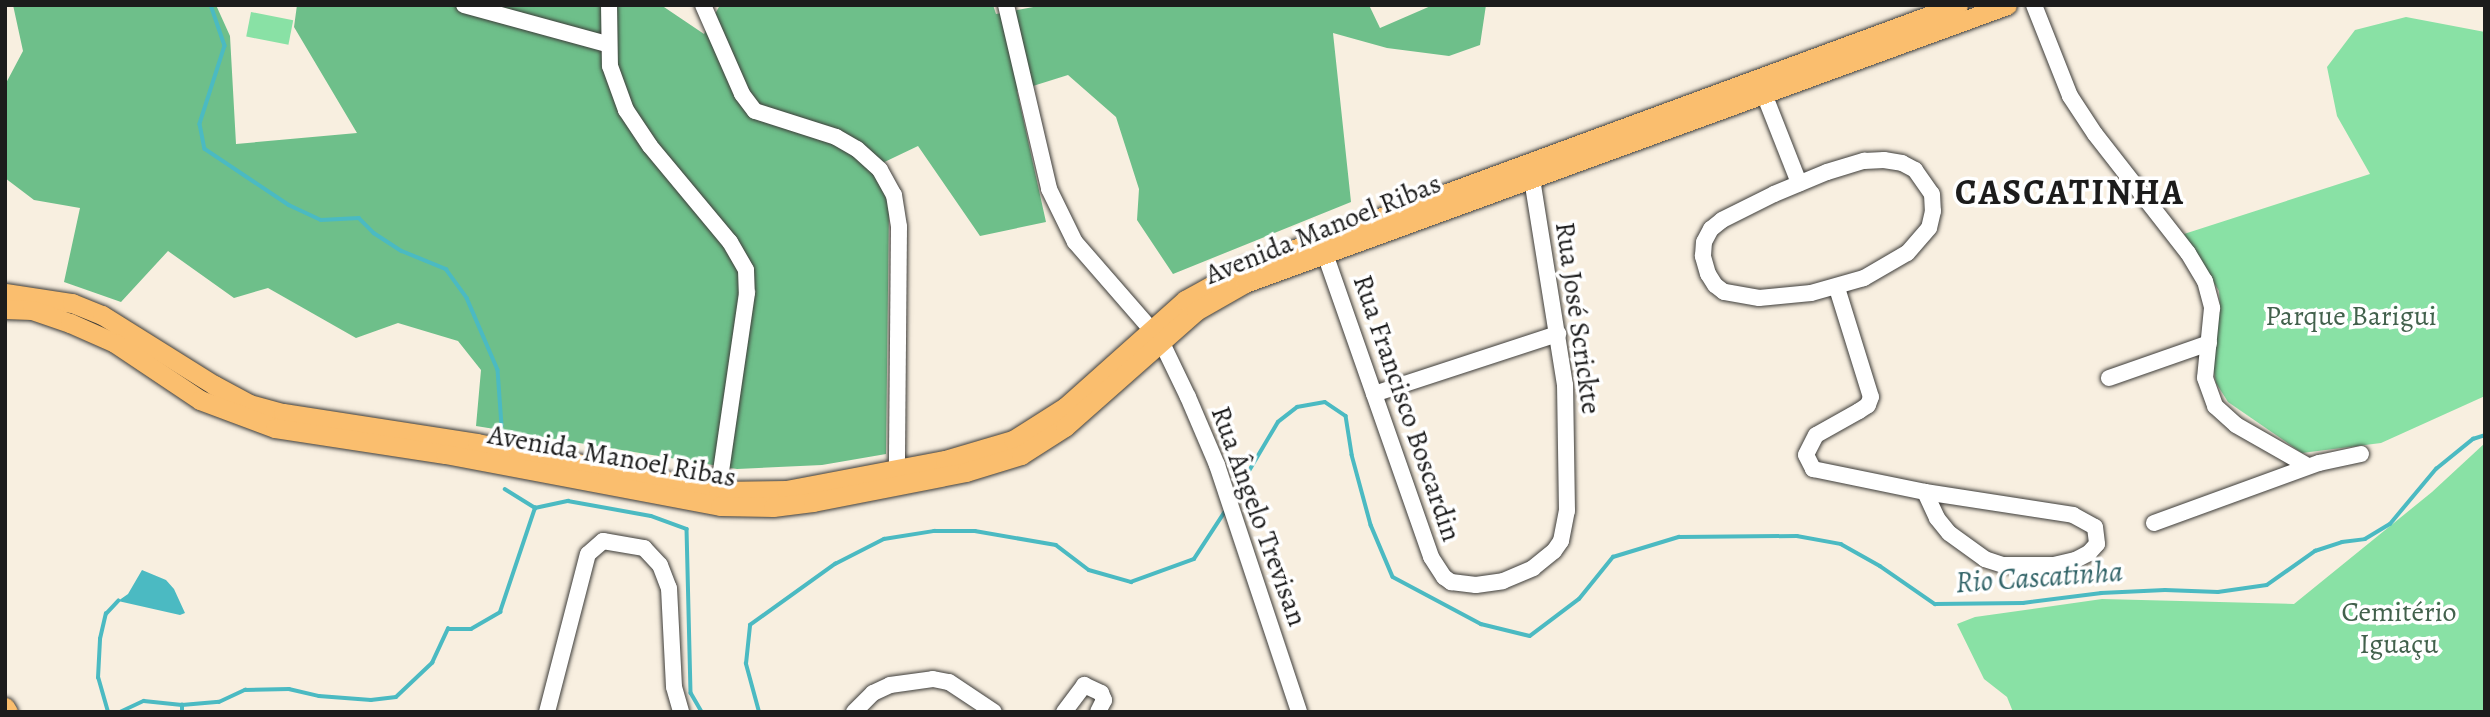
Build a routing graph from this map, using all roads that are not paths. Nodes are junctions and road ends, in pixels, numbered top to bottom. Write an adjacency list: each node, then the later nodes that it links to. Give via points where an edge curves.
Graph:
1 (464, 5): 9 (street)
2 (609, 5): 9 (street)
3 (1006, 5): 27 (street, Rua Ângelo Trevisan, via 1041,159 1061,217 1092,263)
4 (1958, 5): 8 (main road, Avenida Manoel Ribas)
5 (2007, 5): 8 (main road, Avenida Manoel Ribas)
6 (2034, 5): 28 (street, via 2070,96 2205,281 2212,308)
7 (704, 6): 34 (street, via 742,94 755,111 836,137 857,149 880,170 894,195 899,226)
8 (1932, 17): 10 (main road, Avenida Manoel Ribas); 12 (main road, Avenida Manoel Ribas)
9 (607, 44): 37 (street, via 617,90 637,128 730,242 746,270 747,293)
10 (1802, 62): 11 (main road, Avenida Manoel Ribas); 12 (main road, via 1772,79)
11 (1739, 85): 13 (main road, via 1737,95); 14 (main road, Avenida Manoel Ribas)
12 (1765, 94): 13 (main road, Avenida Manoel Ribas); 17 (street)
13 (1701, 117): 16 (main road, Avenida Manoel Ribas)
14 (1552, 153): 15 (main road, Avenida Manoel Ribas); 16 (main road, via 1534,168)
15 (1515, 167): 18 (main road, via 1514,177); 19 (main road, Avenida Manoel Ribas)
16 (1532, 178): 18 (main road, Avenida Manoel Ribas); 26 (street, Rua José Scrickte)
17 (1799, 183): 23 (street, via 1711,229 1704,242 1707,274 1724,292 1759,298); 23 (street, via 1849,165 1884,160 1915,170 1932,194 1929,228 1920,242 1886,267)
18 (1503, 189): 21 (main road, Avenida Manoel Ribas)
19 (1360, 224): 20 (main road, Avenida Manoel Ribas); 21 (main road, via 1328,243)
20 (1298, 246): 22 (main road, via 1300,252 1294,260); 27 (main road, Avenida Manoel Ribas, via 1212,282)
21 (1325, 254): 22 (main road, Avenida Manoel Ribas); 30 (street, Rua Francisco Boscardin)
22 (1265, 275): 27 (main road, Avenida Manoel Ribas, via 1210,301)
23 (1837, 288): 36 (street, via 1871,397 1868,405 1816,435 1805,455 1808,463 1822,472)
24 (5, 293): 31 (main road, Avenida Manoel Ribas, via 72,303 102,315 249,404)
25 (5, 309): 31 (main road, Avenida Manoel Ribas, via 32,310 115,343 200,400 275,428)
26 (1558, 334): 30 (street); 39 (street, Rua José Scrickte, via 1566,397 1567,511 1561,541 1533,568 1503,581 1476,585)
27 (1156, 335): 34 (main road, Avenida Manoel Ribas, via 1029,432 983,451); 35 (main road, Avenida Manoel Ribas, via 1071,423 1021,454 966,472); 48 (street, Rua Ângelo Trevisan, via 1224,485)
28 (2209, 342): 29 (street); 33 (street, via 2205,378 2215,406 2236,425)
29 (2109, 379)
30 (1374, 394): 39 (street, Rua Francisco Boscardin, via 1426,545)
31 (460, 448): 37 (main road, Avenida Manoel Ribas)
32 (2361, 454): 33 (street)
33 (2308, 466): 38 (street)
34 (897, 470): 35 (main road, via 894,478); 37 (main road, Avenida Manoel Ribas)
35 (867, 492): 37 (main road, Avenida Manoel Ribas, via 773,507)
36 (1925, 492): 36 (street, via 1949,533 1985,559 2003,565 2064,562 2090,553 2097,544 2095,527 2073,515)
37 (719, 499)
38 (2154, 523)
39 (1444, 577)
40 (5, 707): 41 (main road)
41 (8, 712)
42 (547, 712): 43 (street, via 588,554 603,541 644,548 660,565 668,589 674,687)
43 (681, 712)
44 (854, 712): 45 (street, via 873,693 890,685 933,679 948,682)
45 (995, 712)
46 (1064, 712): 47 (street, via 1084,685 1101,694 1104,700)
47 (1098, 712)
48 (1299, 712)

